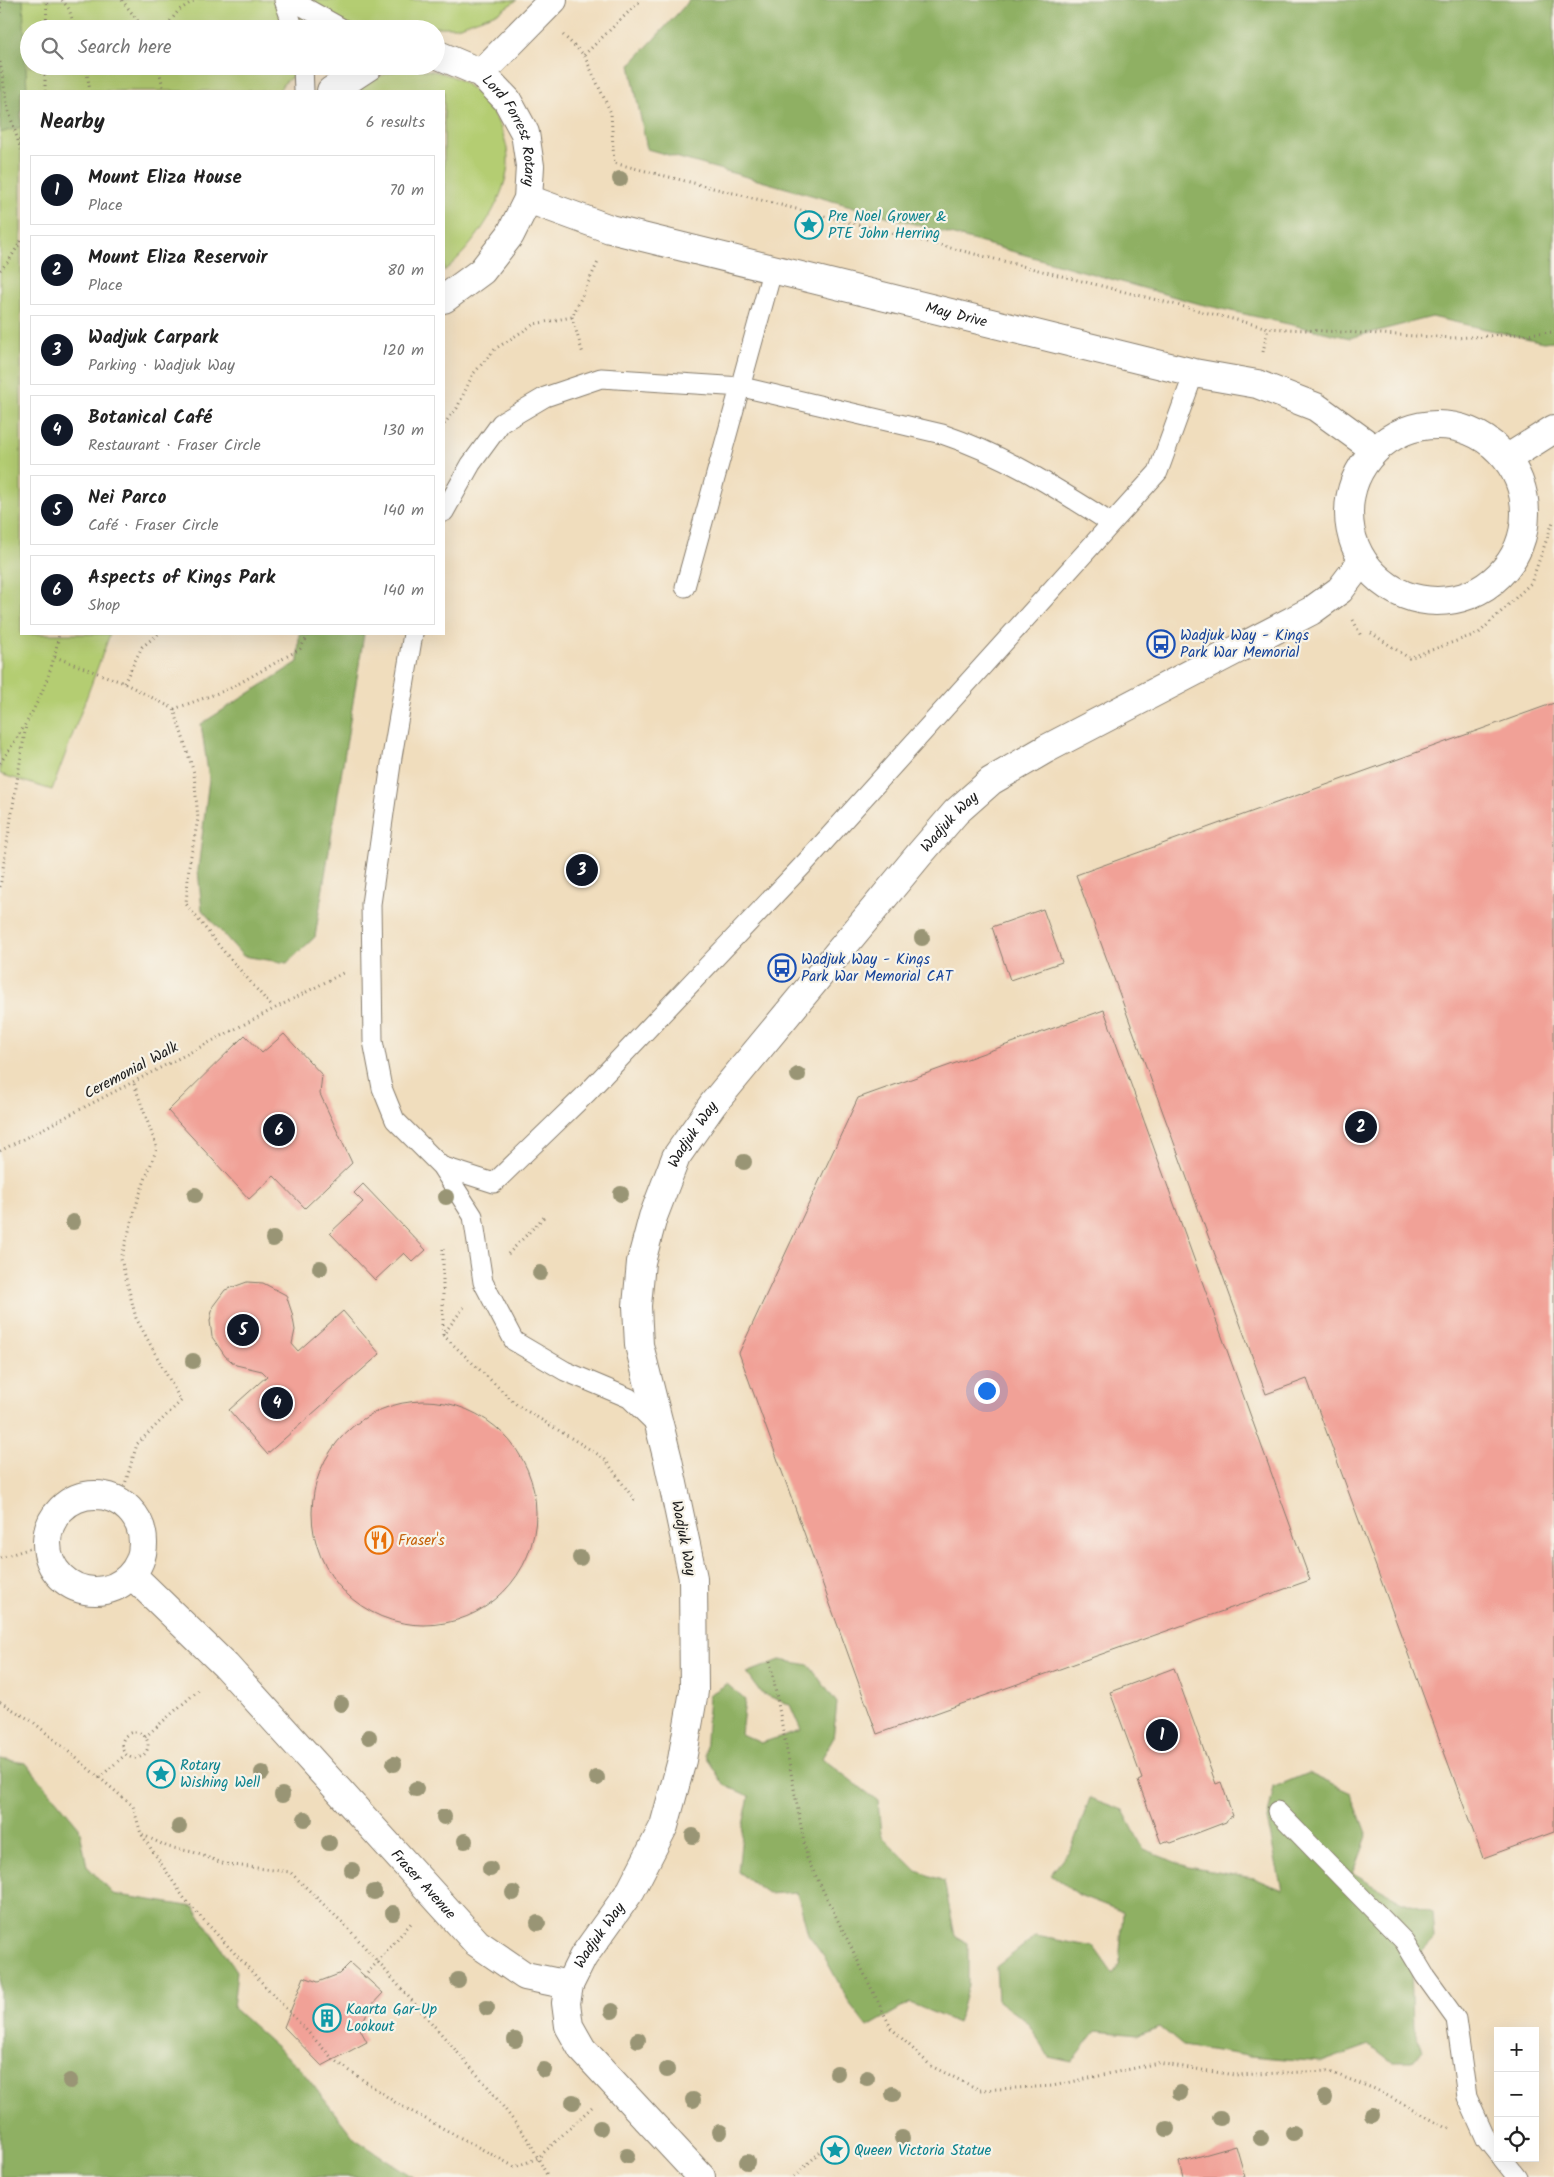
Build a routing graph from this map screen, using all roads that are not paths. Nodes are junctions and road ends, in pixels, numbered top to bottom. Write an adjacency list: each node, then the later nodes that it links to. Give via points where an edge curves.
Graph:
1 (284, 0): 4 (lane)
2 (295, 0): 5 (lane)
3 (553, 0): 7 (street)
4 (291, 20)
5 (327, 20)
6 (445, 58): 7 (street, Lord Forrest Rotary)
7 (481, 73): 12 (street, Lord Forrest Rotary, via 507,100 525,133 530,166)
8 (303, 75): 10 (lane)
9 (355, 75): 11 (street)
10 (304, 90)
11 (332, 90)
12 (528, 199): 13 (street, May Drive, via 610,229); 14 (street, Lord Forrest Rotary, via 510,235 482,271)
13 (773, 268): 15 (street, May Drive); 16 (lane)
14 (445, 298)
15 (1194, 373): 18 (street, May Drive, via 1257,384 1316,407); 21 (lane, via 1158,472)
16 (742, 387): 20 (lane, via 601,378 546,398 501,424 471,464); 21 (lane, via 972,444 1031,472); 23 (lane)
17 (1554, 429): 19 (street)
18 (1374, 449): 19 (street, via 1399,432 1428,424 1458,426 1486,437); 22 (street, via 1357,474 1348,503 1350,534)
19 (1508, 458): 22 (street, via 1522,486 1526,518 1518,549 1501,575 1474,594 1444,602 1412,598 1383,584)
20 (445, 510)
21 (1111, 523): 25 (lane, via 805,863 587,1092 494,1183)
22 (1362, 561): 26 (street, Wadjuk Way, via 1340,590 1311,611 991,781 956,812 918,856 719,1097 676,1157 653,1217 641,1262 637,1306 639,1345)
23 (686, 587)
24 (413, 635): 25 (lane, via 371,904 373,1041 382,1088 395,1120)
25 (441, 1166): 26 (lane, via 473,1216 483,1282 514,1341 565,1371 629,1398)
26 (660, 1429): 29 (street, Wadjuk Way, via 692,1578 694,1691 682,1760 664,1826 631,1890 583,1957)
27 (132, 1575): 27 (street, via 119,1586 102,1592 70,1585 57,1574 49,1560 47,1543 50,1526 58,1512 71,1501 87,1495 104,1495 120,1501 133,1512 141,1527 144,1544 141,1561); 29 (street, Fraser Avenue, via 226,1666 477,1943 524,1976)
28 (1277, 1810): 30 (lane, via 1404,1941 1456,2019 1467,2096 1486,2139)
29 (569, 1985): 32 (street, via 566,2003 569,2026 582,2049)
30 (1494, 2149)
31 (1505, 2162): 33 (lane)
32 (701, 2177)
33 (1517, 2177)

